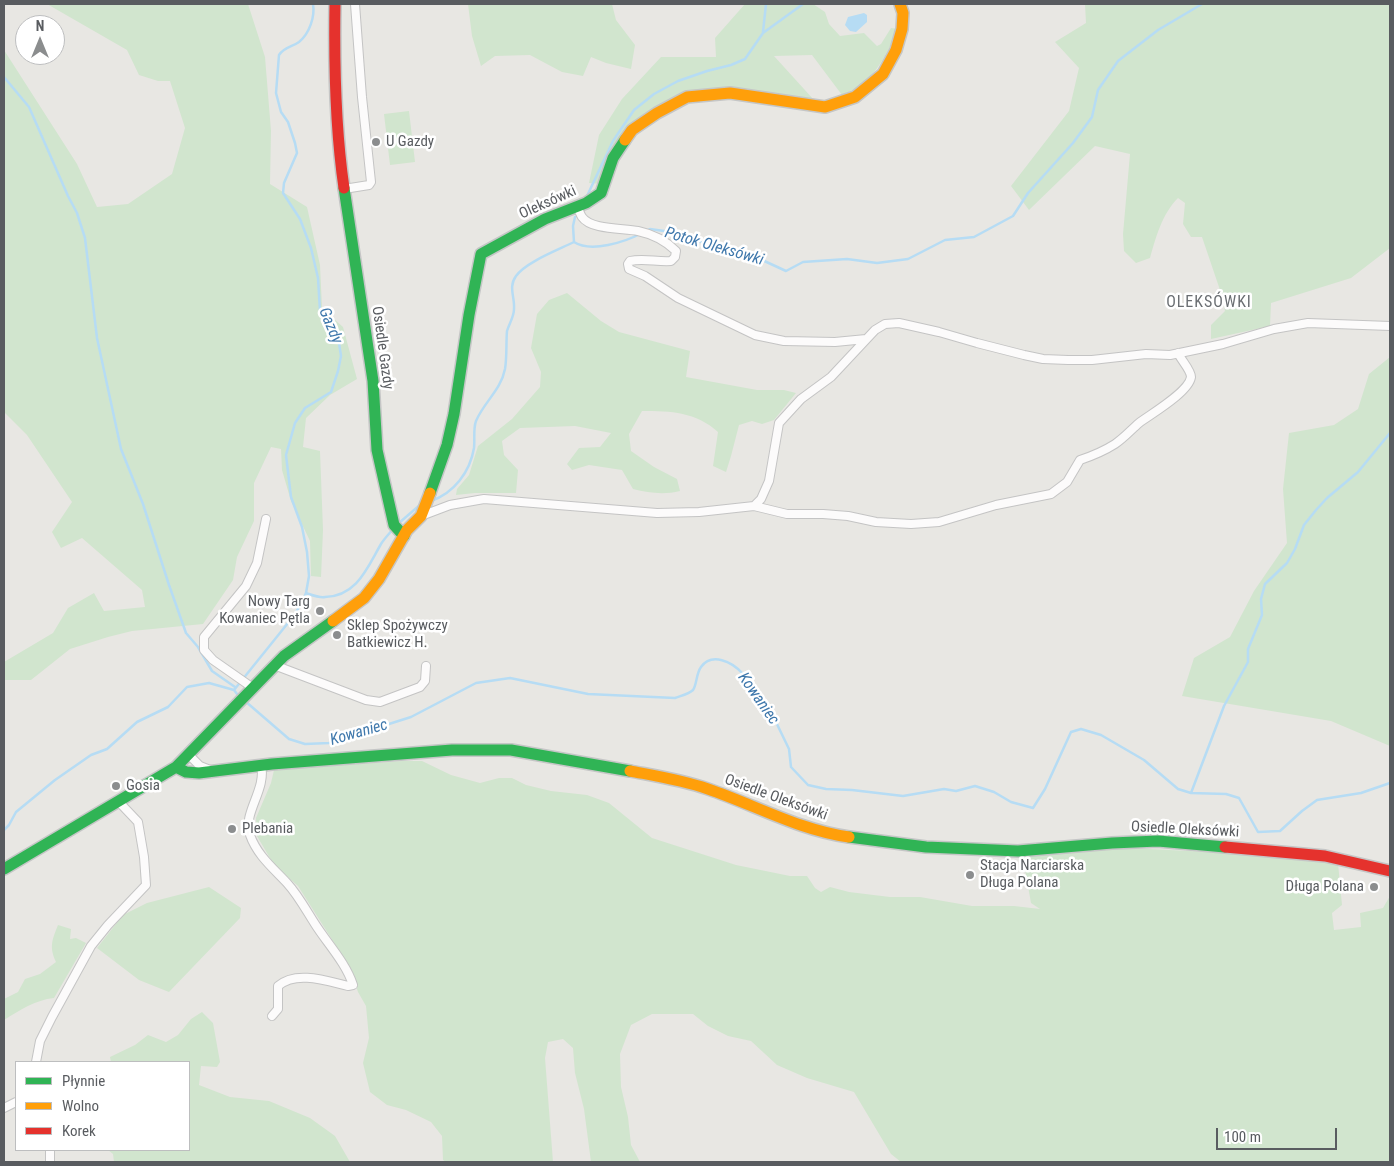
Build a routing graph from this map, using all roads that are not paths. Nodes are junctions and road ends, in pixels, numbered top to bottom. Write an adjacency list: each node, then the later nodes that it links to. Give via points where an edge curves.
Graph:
1 (336, 4): 4 (street, Osiedle Gazdy, via 334,53 339,156)
2 (354, 4): 4 (street, via 371,182)
3 (900, 4): 5 (street, Oleksówki, via 902,29 896,50 883,74 855,97 825,107 730,93 687,97 632,130 613,158 601,193 586,204)
4 (344, 189): 12 (street, Osiedle Gazdy, via 373,381 377,450)
5 (577, 206): 7 (street, via 582,218 593,225 642,232 670,245 676,251 671,262 630,260 629,269 678,298 755,335 784,342); 10 (street, Oleksówki, via 545,218 481,254 447,445)
6 (1390, 326): 8 (street, via 1308,323)
7 (866, 339): 8 (street, via 885,324 899,323 1043,359 1092,360); 9 (street, via 831,377 779,422 769,480 761,499)
8 (1178, 354): 9 (street, via 1190,373 1191,380 1184,388 1116,443 1080,460 1067,482 1050,494 996,505 939,522 911,524 848,516 787,514)
9 (754, 506): 10 (street, via 657,513 484,499 450,505)
10 (421, 516): 12 (street, Oleksówki)
11 (266, 519): 15 (street, via 257,563 246,586 204,637 204,650 213,660)
12 (399, 531): 13 (street, via 379,579 364,598 295,646)
13 (274, 665): 14 (street, via 366,700 380,702 420,687 425,681); 15 (street)
14 (426, 666)
15 (250, 687): 16 (street)
16 (189, 755): 18 (street); 19 (street, via 200,766)
17 (261, 765): 19 (street, Osiedle Oleksówki); 22 (street, Osiedle Oleksówki, via 452,750 511,750 675,779 808,828 842,836 926,847 1008,851 1158,841 1325,856); 23 (street, via 263,775 249,820 249,834 270,867 302,902 353,985 313,978 288,980 278,986 278,1009)
18 (176, 767): 19 (street, Osiedle Oleksówki, via 186,772); 20 (street)
19 (212, 771)
20 (119, 802): 21 (street); 24 (street, via 138,822 146,885 91,946 40,1041)
21 (4, 869)
22 (1390, 871)
23 (272, 1016)
24 (36, 1061)

